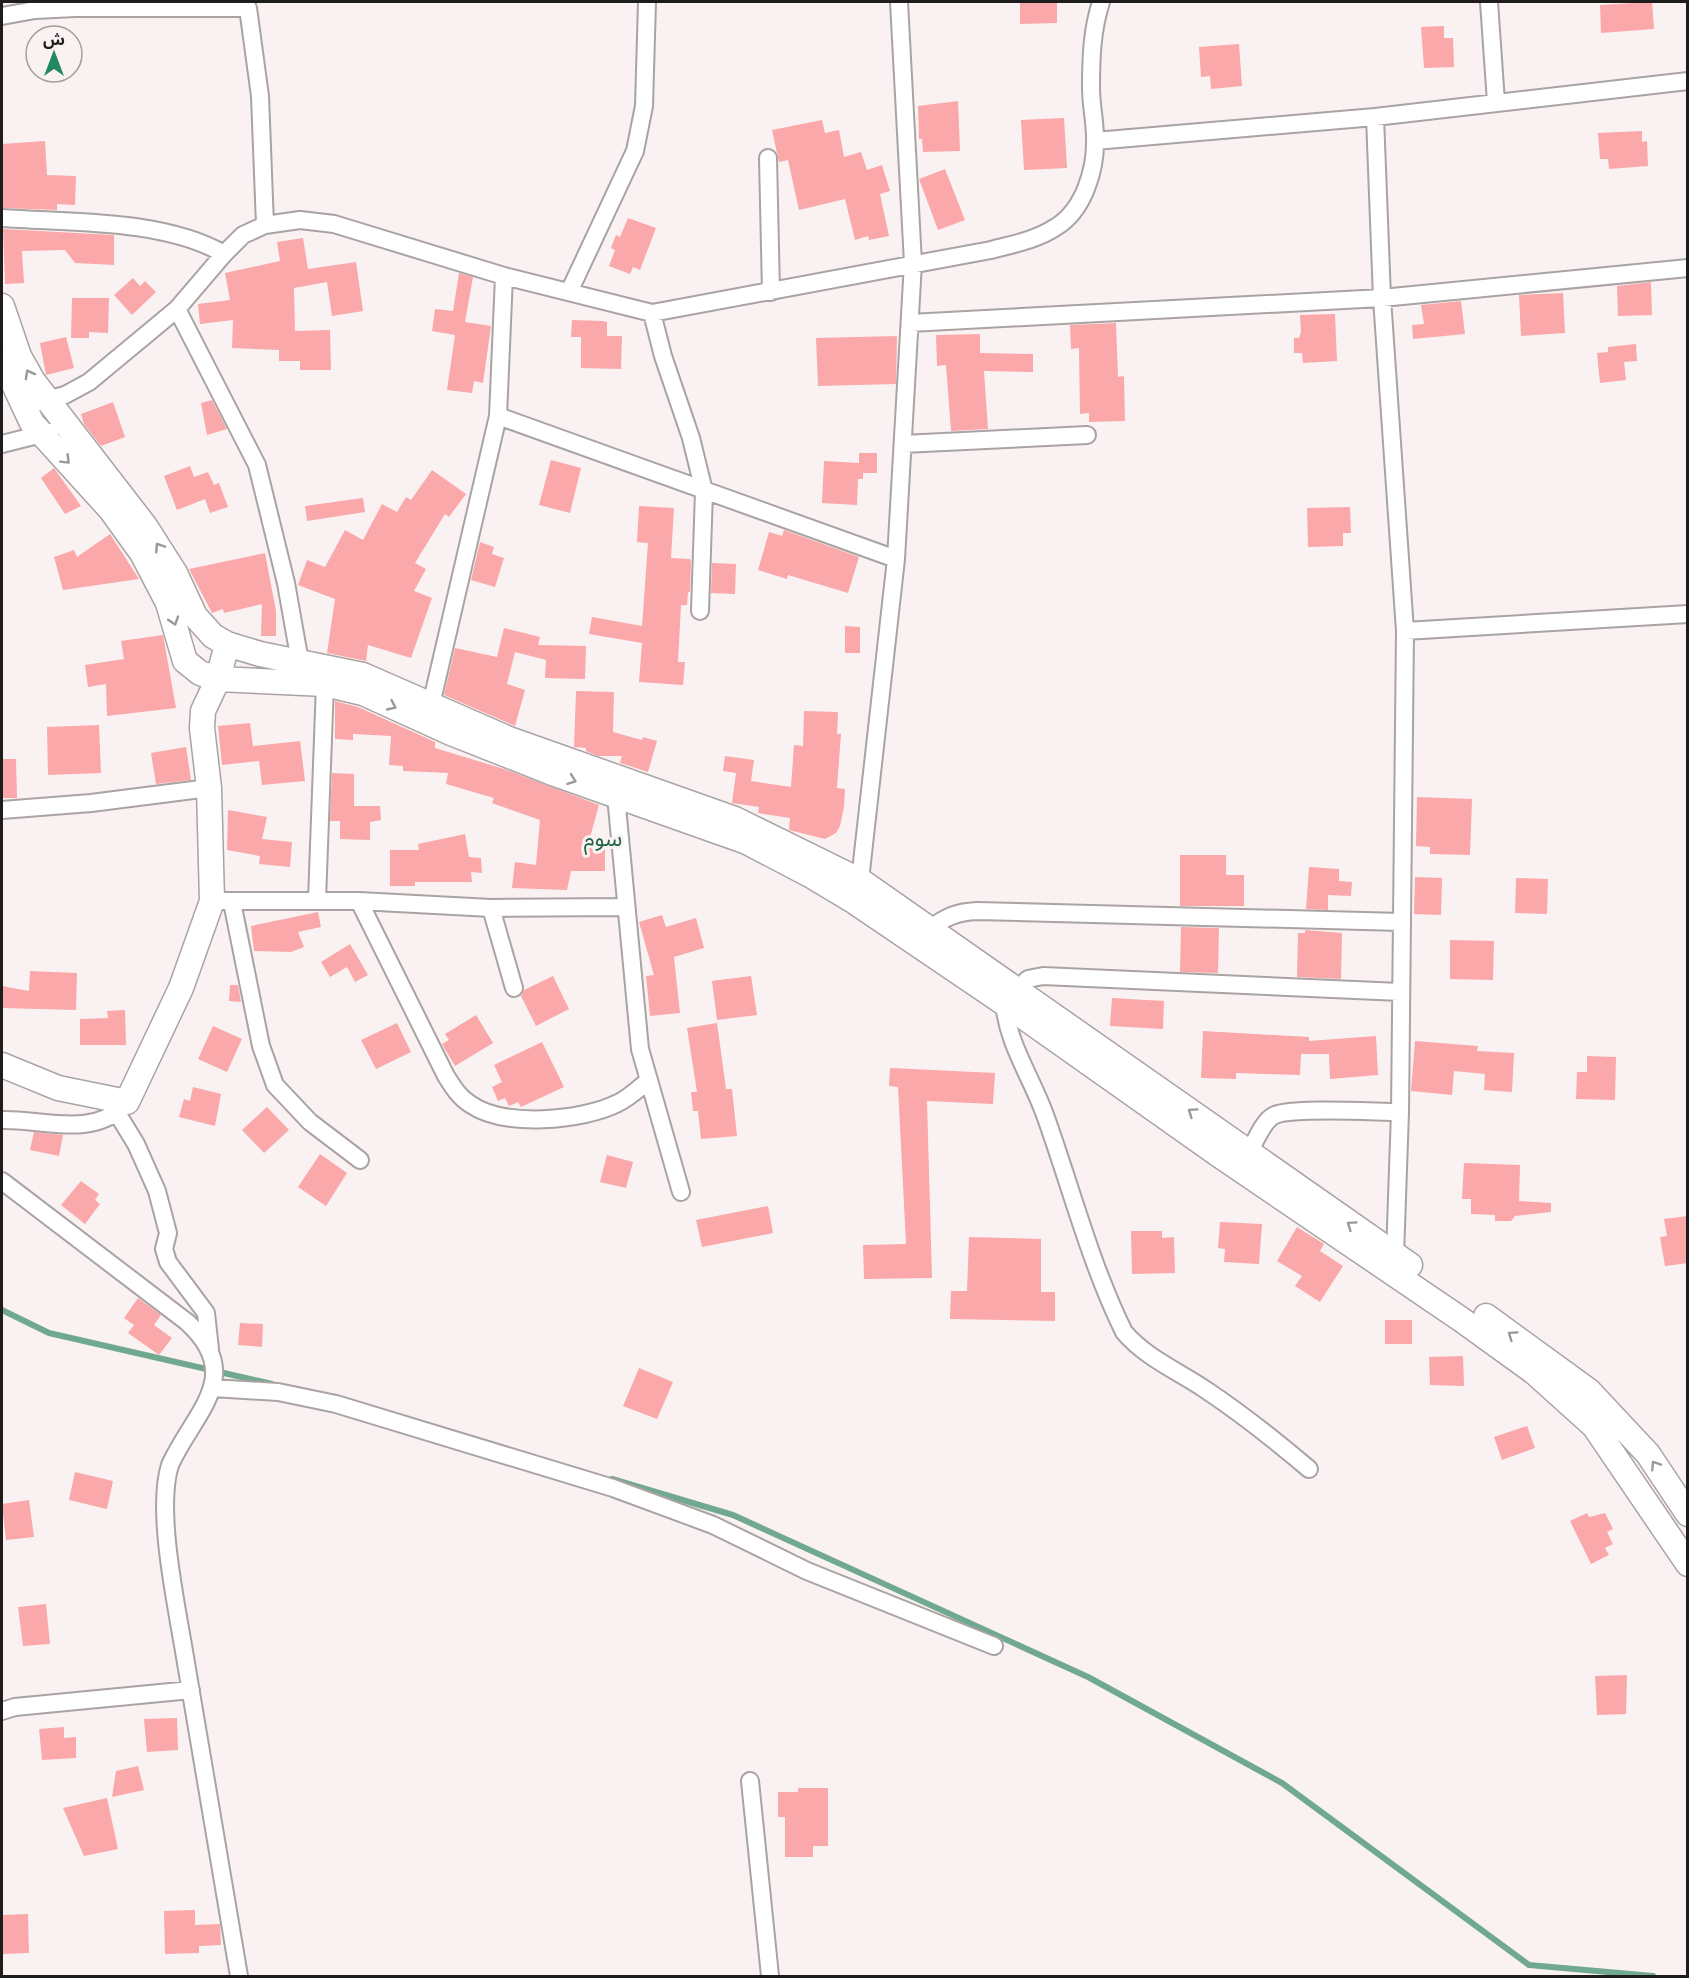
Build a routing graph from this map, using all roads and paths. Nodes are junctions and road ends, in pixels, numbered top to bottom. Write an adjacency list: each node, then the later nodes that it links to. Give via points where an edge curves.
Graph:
1 (646, 2): 17 (street, via 644,106 634,151)
2 (900, 2): 14 (street)
3 (1101, 2): 9 (street, via 1092,29 1090,91)
4 (1489, 2): 7 (street)
5 (2, 16): 12 (street, via 75,8 248,8 261,96)
6 (1688, 81): 7 (street)
7 (1496, 102): 8 (street)
8 (1375, 117): 9 (street); 19 (street)
9 (1095, 141): 14 (street, via 1088,186 1077,208 1058,227 1032,240)
10 (768, 158): 18 (street)
11 (2, 218): 13 (street, via 155,230 203,241)
12 (265, 225): 13 (street, via 243,235); 16 (street, via 300,220 334,224)
13 (224, 254): 21 (street)
14 (913, 263): 18 (street); 23 (street)
15 (1688, 267): 19 (street)
16 (504, 276): 17 (street); 27 (street)
17 (569, 292): 22 (street)
18 (771, 292): 22 (street)
19 (1382, 298): 23 (street); 37 (street)
20 (2, 306): 25 (main road, one-way to 20, via 19,356)
21 (177, 309): 25 (street, via 89,382); 39 (street, via 257,465 286,583)
22 (652, 313): 33 (street)
23 (910, 323): 32 (street)
24 (2, 359): 26 (main road)
25 (46, 400): 26 (street); 28 (main road)
26 (21, 404): 29 (main road)
27 (498, 416): 33 (street); 42 (street)
28 (68, 429): 29 (street); 38 (main road, one-way to 28, via 195,616 175,573 145,526)
29 (41, 434): 31 (street); 40 (main road, one-way to 40, via 111,510 142,553 162,587 185,661 200,673)
30 (1087, 435): 32 (street)
31 (2, 444)
32 (903, 444): 34 (street)
33 (704, 491): 34 (street); 35 (street)
34 (896, 559): 46 (street)
35 (700, 611)
36 (1688, 614): 37 (street)
37 (1405, 631): 52 (street)
38 (227, 645): 39 (main road); 40 (main road)
39 (300, 662): 42 (main road, via 363,675)
40 (218, 679): 41 (main road); 43 (main road, via 203,711 201,728)
41 (324, 684): 44 (main road, one-way to 44, via 363,693 461,737); 47 (street)
42 (431, 705): 46 (main road, via 509,739 735,819)
43 (209, 788): 45 (street); 49 (main road)
44 (616, 796): 46 (main road, via 747,842); 50 (street)
45 (2, 810)
46 (858, 892): 53 (main road); 56 (main road)
47 (316, 900): 48 (street); 49 (street)
48 (359, 901): 51 (street); 58 (street, via 446,1076 458,1096 472,1106 523,1119 579,1116 620,1102)
49 (222, 902): 59 (main road); 63 (street, via 275,1085 310,1122)
50 (624, 907): 51 (street); 58 (street, via 640,1048)
51 (491, 908): 54 (street)
52 (1401, 922): 53 (street, via 961,911); 55 (street)
53 (929, 930): 56 (main road)
54 (514, 988)
55 (1400, 992): 56 (street, via 1035,976); 60 (street)
56 (1010, 996): 62 (main road, one-way to 56); 69 (main road, via 1228,1162); 70 (street, via 1010,1039 1044,1113 1124,1332 1134,1344 1208,1391)
57 (2, 1065): 59 (main road)
58 (648, 1081): 65 (street)
59 (122, 1108): 61 (street, via 99,1124); 67 (street, via 157,1191 166,1226 164,1249 168,1262 206,1313)
60 (1400, 1112): 62 (street, via 1275,1115); 66 (street)
61 (2, 1120)
62 (1249, 1152): 66 (main road, one-way to 62)
63 (360, 1160)
64 (2, 1181): 67 (street, via 187,1322)
65 (681, 1192)
66 (1395, 1255): 69 (main road, one-way to 66, via 1565,1372)
67 (210, 1350): 68 (street)
68 (213, 1388): 73 (street, via 278,1392 336,1404 613,1488 713,1525 807,1571); 74 (street, via 166,1476 165,1507)
69 (1601, 1418): 71 (main road, one-way to 69, via 1648,1454); 72 (main road)
70 (1309, 1469)
71 (1688, 1514)
72 (1688, 1563)
73 (994, 1646)
74 (190, 1690): 75 (street, via 15,1707); 77 (street)
75 (2, 1712)
76 (750, 1781): 78 (street)
77 (239, 1977)
78 (770, 1977)

